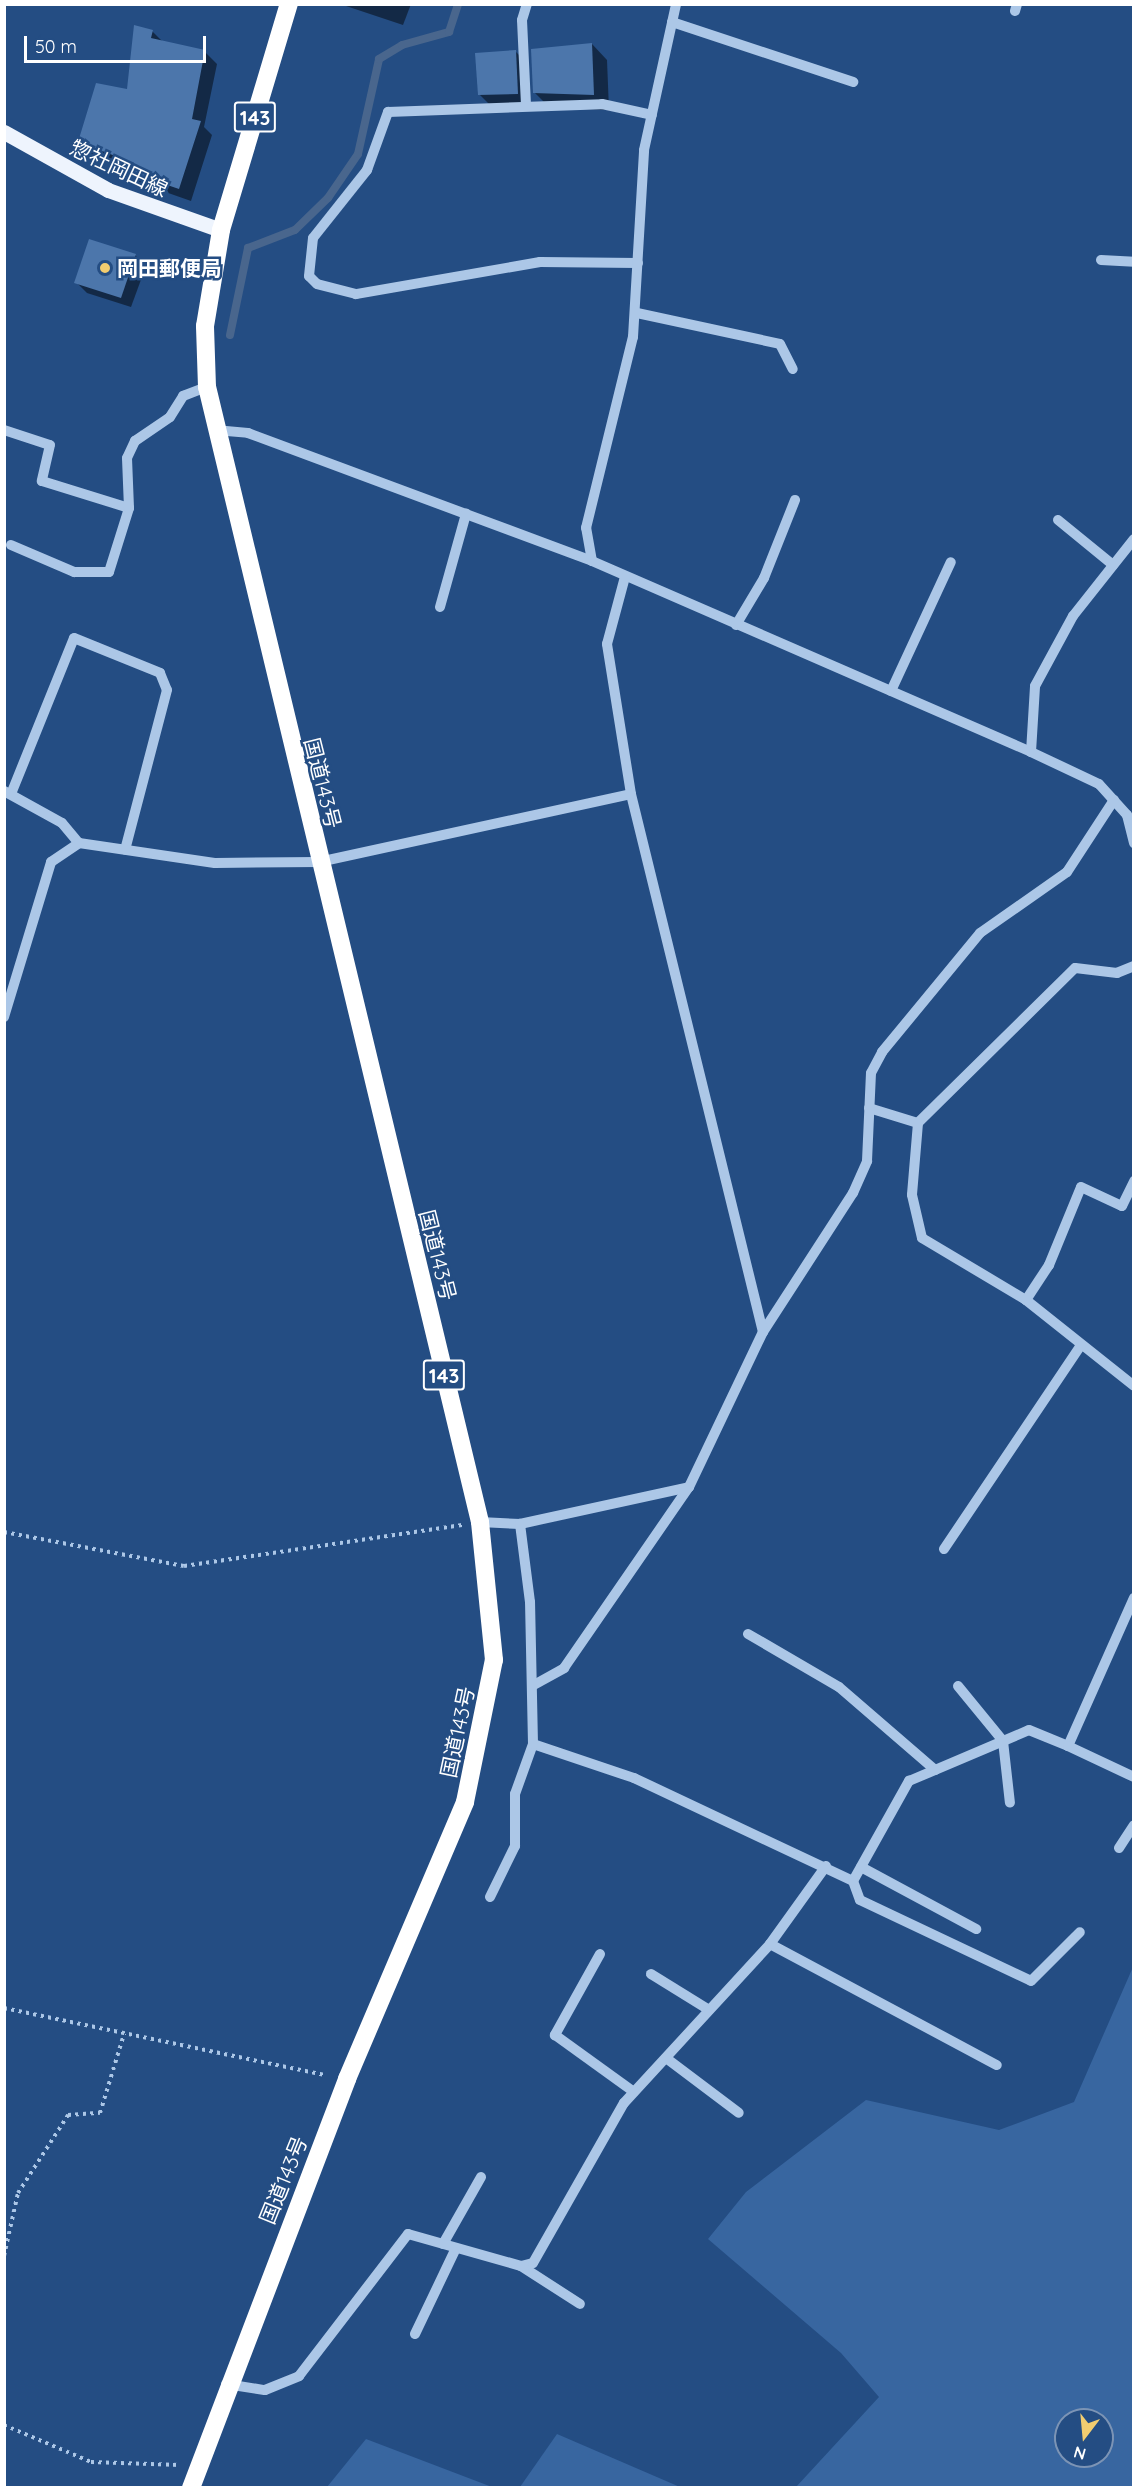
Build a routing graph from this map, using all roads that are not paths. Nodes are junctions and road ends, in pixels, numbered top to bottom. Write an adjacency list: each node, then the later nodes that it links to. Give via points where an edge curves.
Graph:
1 (289, 4): 9 (highway, 国道143号 / 143)
2 (527, 4): 6 (street, via 522,20)
3 (676, 4): 4 (street)
4 (672, 22): 5 (street); 7 (street)
5 (853, 82)
6 (526, 105): 7 (street, via 603,104); 12 (street, via 388,112 368,170 313,238 309,276 317,284 356,294 540,262)
7 (652, 115): 12 (street, via 644,150)
8 (4, 132): 9 (main road, 惣社岡田線, via 108,190)
9 (221, 230): 15 (highway, 国道143号 / 143, via 205,326)
10 (1101, 260): 11 (street)
11 (1134, 262)
12 (638, 263): 13 (street)
13 (637, 313): 14 (street, via 780,344); 24 (street, via 586,528)
14 (792, 369)
15 (207, 387): 17 (highway, 国道143号 / 143); 19 (street, via 183,396 170,417 135,441 127,459)
16 (4, 430): 19 (street, via 50,445 42,481)
17 (214, 430): 20 (street, via 248,433); 38 (highway, 国道143号 / 143)
18 (795, 500): 29 (street, via 764,578)
19 (129, 508): 23 (street, via 109,572 74,572)
20 (466, 514): 24 (street); 28 (street)
21 (1058, 520): 26 (street)
22 (1134, 539): 26 (street)
23 (11, 545)
24 (592, 561): 27 (street)
25 (951, 562): 30 (street)
26 (1113, 565): 31 (street, via 1073,616 1035,686)
27 (625, 577): 29 (street); 33 (street, via 607,644)
28 (440, 608)
29 (736, 625): 30 (street)
30 (891, 691): 31 (street)
31 (1031, 752): 34 (street, via 1099,784)
32 (8, 792): 35 (street, via 62,823); 37 (street, via 74,638 160,673 167,690)
33 (631, 794): 38 (street); 45 (street)
34 (1114, 801): 36 (street, via 1127,815); 41 (street, via 1067,873 980,933 882,1052 871,1073)
35 (79, 843): 37 (street); 40 (street, via 51,862)
36 (1134, 843)
37 (125, 850): 38 (street, via 215,863)
38 (319, 862): 49 (highway, 国道143号 / 143)
39 (1134, 966): 42 (street, via 1117,973 1075,968)
40 (4, 1017)
41 (869, 1108): 42 (street); 45 (street, via 867,1161 853,1193)
42 (918, 1123): 44 (street, via 912,1196 922,1238)
43 (1134, 1181): 44 (street, via 1122,1206 1081,1187 1049,1264)
44 (1026, 1300): 46 (street)
45 (764, 1332): 48 (street)
46 (1081, 1345): 47 (street); 51 (street)
47 (1134, 1386)
48 (689, 1487): 50 (street); 54 (street, via 564,1668)
49 (480, 1522): 50 (street); 84 (highway, 国道143号 / 143, via 494,1660 478,1753 439,1869 347,2079)
50 (520, 1524): 54 (street, via 530,1602)
51 (944, 1550)
52 (1134, 1598): 58 (street)
53 (748, 1634): 59 (street, via 839,1687)
54 (532, 1686): 57 (street)
55 (958, 1686): 56 (street)
56 (1004, 1741): 58 (street, via 1029,1730); 59 (street); 61 (street)
57 (533, 1743): 64 (street, via 634,1778); 67 (street, via 515,1794 515,1846)
58 (1068, 1746): 60 (street)
59 (935, 1770): 65 (street, via 909,1781)
60 (1134, 1777)
61 (1010, 1803)
62 (1134, 1825): 63 (street)
63 (1119, 1848)
64 (826, 1866): 66 (street); 70 (street)
65 (861, 1866): 66 (street); 68 (street)
66 (853, 1881): 69 (street, via 860,1900 1032,1981)
67 (490, 1897)
68 (976, 1929)
69 (1080, 1932)
70 (770, 1944): 73 (street); 75 (street)
71 (600, 1954): 76 (street, via 555,2036)
72 (651, 1974): 73 (street)
73 (709, 2010): 74 (street)
74 (666, 2058): 76 (street); 77 (street)
75 (997, 2065)
76 (634, 2092): 81 (street, via 533,2263)
77 (739, 2113)
78 (481, 2177): 79 (street)
79 (443, 2244): 80 (street); 84 (street, via 408,2234 299,2376 265,2390)
80 (456, 2248): 81 (street); 83 (street)
81 (521, 2266): 82 (street)
82 (580, 2304)
83 (415, 2334)
84 (226, 2384): 85 (highway, 国道143号 / 143)
85 (191, 2487)

